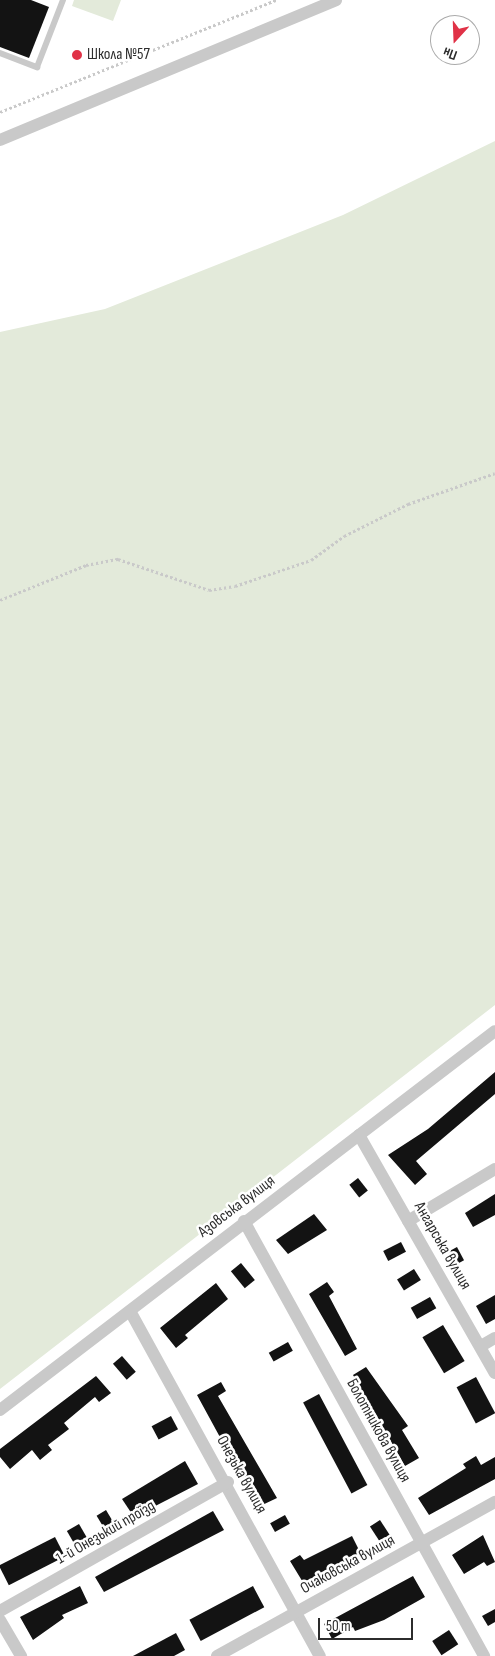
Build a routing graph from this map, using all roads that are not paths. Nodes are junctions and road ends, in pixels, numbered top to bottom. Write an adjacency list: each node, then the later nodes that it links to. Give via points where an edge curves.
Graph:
1 (63, 0): 3 (lane, via 37,67)
2 (332, 1): 4 (street)
3 (0, 53)
4 (0, 140)
5 (495, 1031): 6 (street, Азовська вулиця)
6 (359, 1136): 8 (street, Азовська вулиця); 9 (street, Ангарська вулиця)
7 (495, 1169): 9 (street)
8 (244, 1221): 10 (street, Азовська вулиця); 17 (street, Болотникова вулиця)
9 (408, 1221): 12 (street, Ангарська вулиця)
10 (130, 1311): 14 (street, Азовська вулиця); 15 (street, Онезька вулиця)
11 (495, 1338): 12 (street)
12 (480, 1346): 13 (street, Ангарська вулиця)
13 (495, 1373)
14 (0, 1410)
15 (228, 1482): 18 (street, 1-й Онезький проїзд); 19 (street, Онезька вулиця)
16 (495, 1502): 17 (street, Очаковська вулиця)
17 (421, 1543): 19 (street, Очаковська вулиця); 24 (street, Болотникова вулиця)
18 (0, 1612)
19 (295, 1613): 22 (street, Очаковська вулиця); 23 (street, Онезька вулиця)
20 (0, 1620): 21 (street)
21 (21, 1656)
22 (217, 1656)
23 (320, 1656)
24 (484, 1656)

